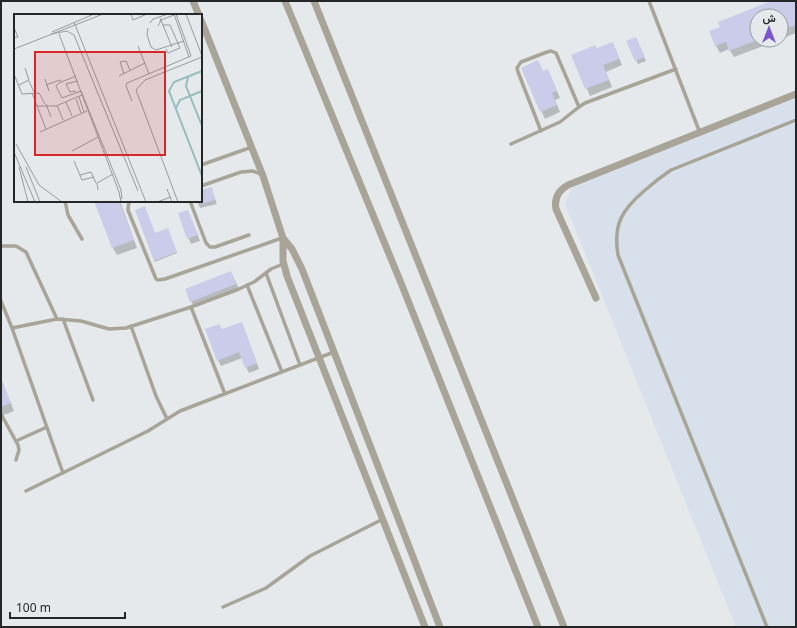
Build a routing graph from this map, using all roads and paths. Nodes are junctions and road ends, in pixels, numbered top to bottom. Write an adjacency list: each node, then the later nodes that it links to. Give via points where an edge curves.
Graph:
1 (193, 1): 5 (street)
2 (285, 1): 52 (street, via 404,290)
3 (314, 1): 53 (street)
4 (649, 1): 7 (lane)
5 (199, 14)
6 (202, 22): 14 (street)
7 (676, 69): 9 (lane); 12 (lane)
8 (796, 94): 12 (street)
9 (579, 107): 11 (lane, via 560,122); 11 (lane, via 556,53 547,52 521,62 517,68 518,72)
10 (796, 120): 54 (lane, via 671,170 632,201 624,210 616,231 618,255)
11 (541, 131): 13 (lane)
12 (700, 133): 28 (street, via 568,185 558,194 556,209)
13 (511, 144)
14 (252, 147): 15 (lane); 16 (street)
15 (202, 165)
16 (263, 176): 17 (lane, via 247,171); 22 (street)
17 (202, 186)
18 (65, 202): 23 (lane, via 68,215)
19 (129, 202): 22 (lane, via 128,210 158,280)
20 (190, 202): 21 (lane, via 206,243 210,247)
21 (249, 235)
22 (283, 238): 25 (street); 35 (street, via 299,262)
23 (82, 239)
24 (1, 246): 31 (lane, via 16,246 26,252)
25 (284, 264): 26 (lane); 36 (street)
26 (266, 272): 27 (lane); 37 (lane)
27 (247, 285): 30 (lane); 38 (lane)
28 (596, 298)
29 (1, 301): 34 (lane)
30 (191, 307): 33 (lane); 39 (lane)
31 (57, 319): 32 (lane); 34 (lane)
32 (63, 320): 33 (lane, via 86,322 109,329); 40 (lane)
33 (131, 326): 42 (lane)
34 (12, 328): 43 (lane)
35 (334, 352): 36 (lane); 51 (street)
36 (319, 358): 37 (lane); 48 (street)
37 (300, 365): 38 (lane)
38 (282, 372): 39 (lane)
39 (225, 394): 42 (lane)
40 (93, 400)
41 (1, 414): 44 (lane)
42 (167, 419): 46 (lane)
43 (47, 427): 44 (lane); 46 (lane)
44 (16, 441): 45 (lane, via 19,450)
45 (16, 460)
46 (63, 473): 47 (lane)
47 (26, 491)
48 (383, 519): 49 (lane, via 310,556 266,588); 50 (street)
49 (223, 608)
50 (425, 627)
51 (440, 627)
52 (538, 627)
53 (564, 627)
54 (767, 627)

